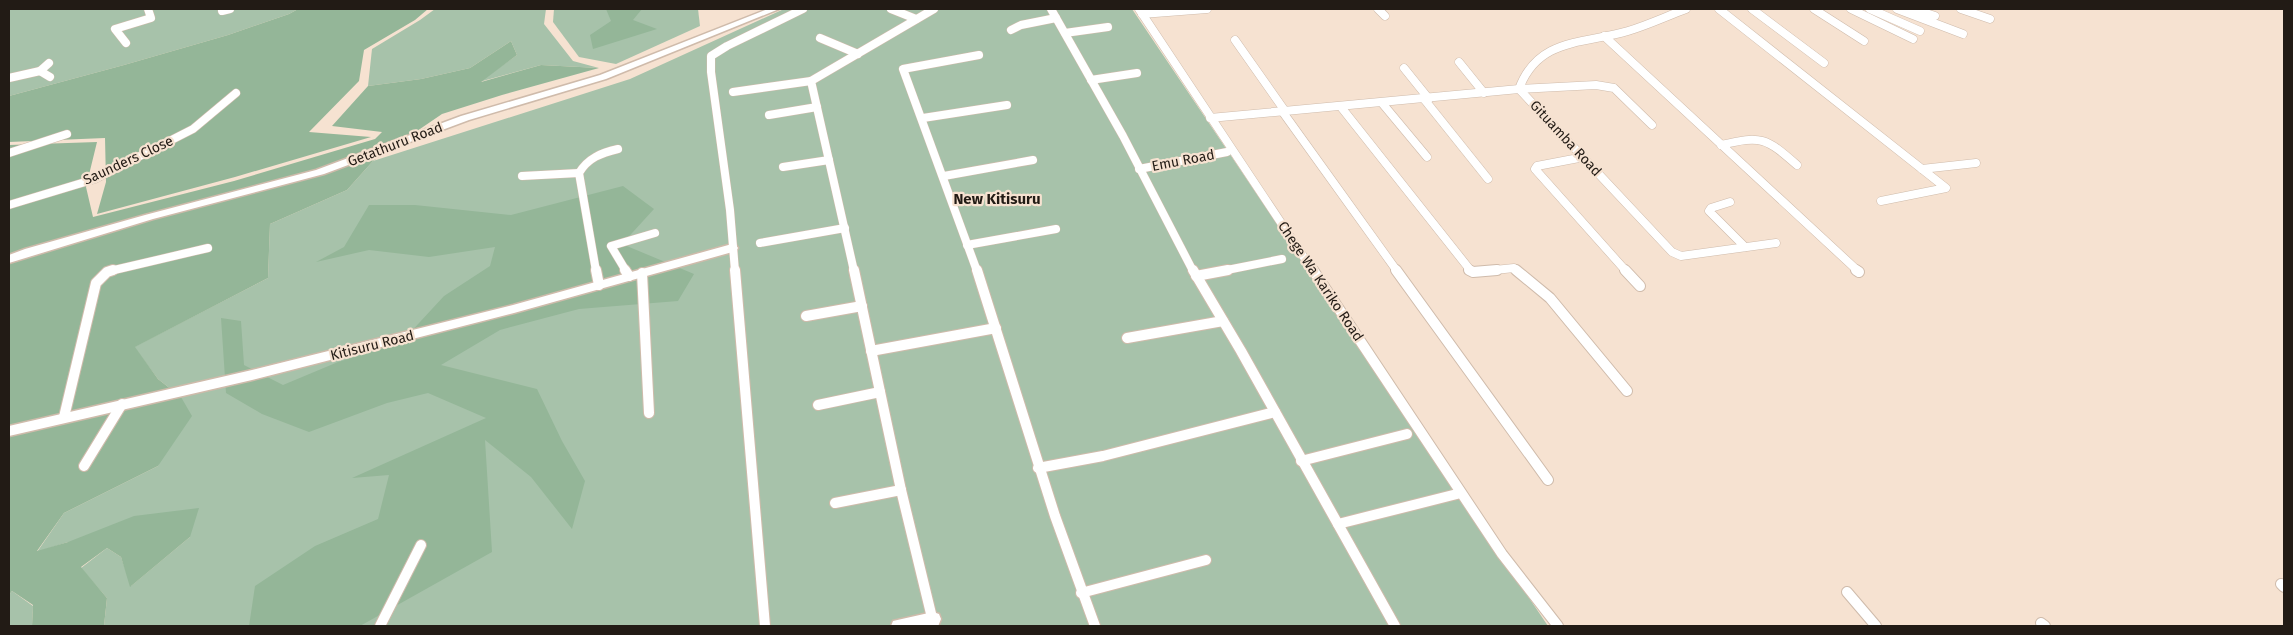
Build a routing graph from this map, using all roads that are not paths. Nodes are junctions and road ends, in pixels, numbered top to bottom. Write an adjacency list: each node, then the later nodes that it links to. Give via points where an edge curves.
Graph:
1 (148, 9): 36 (street, via 151,18 115,29)
2 (230, 9): 19 (street)
3 (774, 9): 93 (main road, Getathuru Road, via 603,77 465,118 320,172 149,217)
4 (802, 9): 92 (street, via 711,56)
5 (891, 9): 24 (street)
6 (934, 9): 24 (street)
7 (1051, 9): 23 (street)
8 (1207, 9): 20 (street)
9 (1378, 9): 21 (street)
10 (1683, 9): 31 (street, Gituamba Road, via 1628,31)
11 (1719, 9): 76 (street)
12 (1752, 9): 40 (street)
13 (1814, 9): 35 (street)
14 (1851, 9): 34 (street)
15 (1870, 9): 28 (street)
16 (1897, 9): 30 (street)
17 (1914, 9): 22 (street)
18 (1961, 9): 25 (street)
19 (222, 11)
20 (1140, 11): 61 (street, Chege Wa Kariko Road)
21 (1385, 16)
22 (1935, 16)
23 (1056, 18): 27 (street, via 1021,24); 29 (street)
24 (916, 19): 37 (street)
25 (1990, 19)
26 (1108, 27): 29 (street)
27 (1011, 30)
28 (1920, 31)
29 (1065, 33): 47 (street)
30 (1963, 34)
31 (1604, 36): 49 (street, Gituamba Road, via 1552,50 1522,79); 64 (street)
32 (820, 38): 37 (street)
33 (1235, 40): 58 (street)
34 (1913, 40)
35 (1864, 41)
36 (126, 43)
37 (858, 54): 48 (street)
38 (979, 55): 60 (street, via 903,69)
39 (1459, 62): 52 (street)
40 (1824, 62)
41 (49, 63): 43 (street)
42 (1404, 68): 53 (street)
43 (40, 71): 45 (street); 46 (street)
44 (1137, 73): 47 (street)
45 (50, 77)
46 (9, 78)
47 (1091, 80): 75 (street)
48 (812, 81): 50 (street); 56 (street)
49 (1519, 89): 52 (street); 62 (street, via 1608,86); 69 (street, Gituamba Road)
50 (733, 92)
51 (236, 93): 83 (street, Saunders Close, via 193,129 95,179)
52 (1484, 93): 53 (street)
53 (1426, 99): 54 (street); 80 (street)
54 (1382, 103): 57 (street); 68 (street)
55 (1007, 104): 60 (street)
56 (817, 107): 59 (street); 70 (street)
57 (1341, 107): 58 (street); 106 (street, via 1470,270 1518,270 1550,298)
58 (1284, 111): 61 (street); 118 (street)
59 (769, 115)
60 (923, 118): 79 (street)
61 (1210, 118): 133 (street, Chege Wa Kariko Road, via 1502,554)
62 (1652, 125)
63 (67, 134): 67 (street)
64 (1721, 145): 73 (street, via 1757,138 1769,142); 95 (street)
65 (618, 149): 77 (street, via 596,154 584,162)
66 (1227, 152): 75 (street, Emu Road)
67 (9, 153)
68 (1427, 157)
69 (1584, 157): 90 (street, Gituamba Road, via 1672,252 1681,256); 99 (street, via 1535,169)
70 (829, 160): 74 (street); 84 (street)
71 (1034, 160): 79 (street)
72 (1976, 163): 76 (street)
73 (1797, 165)
74 (783, 168)
75 (1139, 169): 97 (street)
76 (1922, 170): 81 (street, via 1946,189)
77 (580, 173): 78 (street); 98 (street)
78 (522, 176)
79 (944, 176): 89 (street)
80 (1488, 178)
81 (1881, 201)
82 (1730, 202): 90 (street, via 1709,211)
83 (9, 205)
84 (845, 228): 87 (street); 100 (street)
85 (1056, 229): 89 (street)
86 (655, 233): 96 (street, via 611,246)
87 (760, 243)
88 (1776, 243): 90 (street, Gituamba Road)
89 (967, 245): 103 (street)
90 (1745, 247)
91 (208, 248): 112 (street, via 115,269 100,277)
92 (732, 248): 96 (main road, Kitisuru Road); 129 (street)
93 (9, 259)
94 (1282, 259): 97 (street)
95 (1859, 272)
96 (635, 274): 98 (main road, Kitisuru Road); 111 (street)
97 (1196, 276): 102 (street)
98 (599, 285): 108 (main road, Kitisuru Road, via 323,358)
99 (1640, 286)
100 (862, 306): 101 (street); 105 (street)
101 (806, 316)
102 (1223, 321): 104 (street); 110 (street)
103 (996, 328): 105 (street); 117 (street)
104 (1127, 338)
105 (871, 351): 107 (street)
106 (1627, 391)
107 (880, 392): 109 (street); 119 (street)
108 (122, 404): 112 (main road, Kitisuru Road); 116 (street)
109 (818, 405)
110 (1275, 412): 115 (street); 117 (street, via 1102,456)
111 (649, 414)
112 (64, 417): 113 (main road, Kitisuru Road)
113 (9, 431)
114 (1407, 434): 115 (street)
115 (1301, 460): 122 (street)
116 (84, 466)
117 (1038, 468): 126 (street)
118 (1548, 480)
119 (901, 490): 121 (street); 127 (street)
120 (1457, 494): 122 (street)
121 (835, 503)
122 (1338, 524): 132 (street)
123 (421, 545): 128 (street)
124 (1206, 560): 126 (street)
125 (1847, 592): 134 (street)
126 (1082, 593): 131 (street)
127 (934, 622): 130 (main road)
128 (380, 626)
129 (765, 626)
130 (899, 626)
131 (1095, 626)
132 (1395, 626)
133 (1558, 626)
134 (1876, 626)

